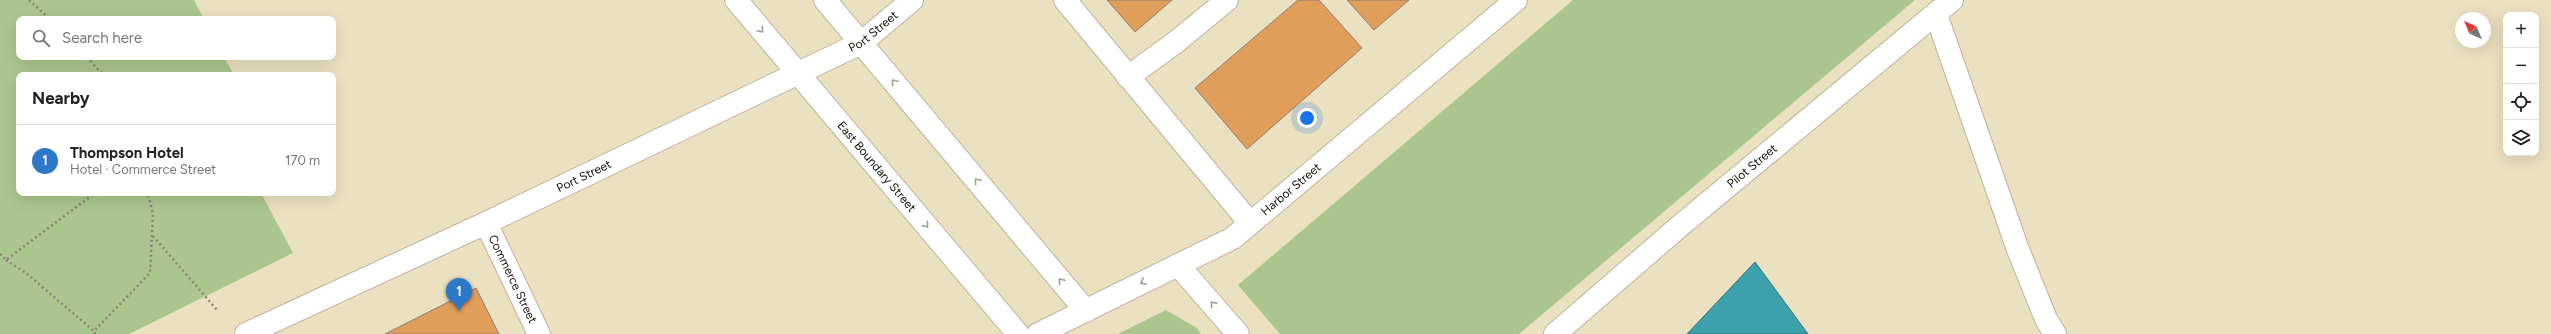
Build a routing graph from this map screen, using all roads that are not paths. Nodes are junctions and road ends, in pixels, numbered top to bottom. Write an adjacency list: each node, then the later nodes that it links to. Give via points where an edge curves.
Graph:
1 (736, 0): 9 (street, East Boundary Street, one-way to 9)
2 (825, 0): 8 (street)
3 (912, 0): 8 (street, Port Street)
4 (1065, 0): 10 (street)
5 (1227, 0): 10 (street, via 1176,42)
6 (1516, 0): 12 (street, Harbor Street)
7 (1944, 7): 20 (street, Pilot Street, via 1687,220); 21 (street, via 2017,247 2046,319)
8 (861, 43): 9 (street, Port Street); 14 (street, one-way to 8)
9 (797, 72): 11 (street, Port Street); 17 (street, East Boundary Street, one-way to 17)
10 (1128, 76): 12 (street)
11 (486, 224): 15 (street, Port Street); 16 (street, Commerce Street)
12 (1250, 224): 13 (street, Harbor Street, via 1233,238)
13 (1178, 265): 14 (street, Harbor Street, one-way to 14); 19 (street, one-way to 13)
14 (1086, 311): 18 (street, Harbor Street)
15 (246, 334)
16 (539, 334)
17 (1018, 334)
18 (1038, 334)
19 (1238, 334)
20 (1555, 334)
21 (2055, 334)

